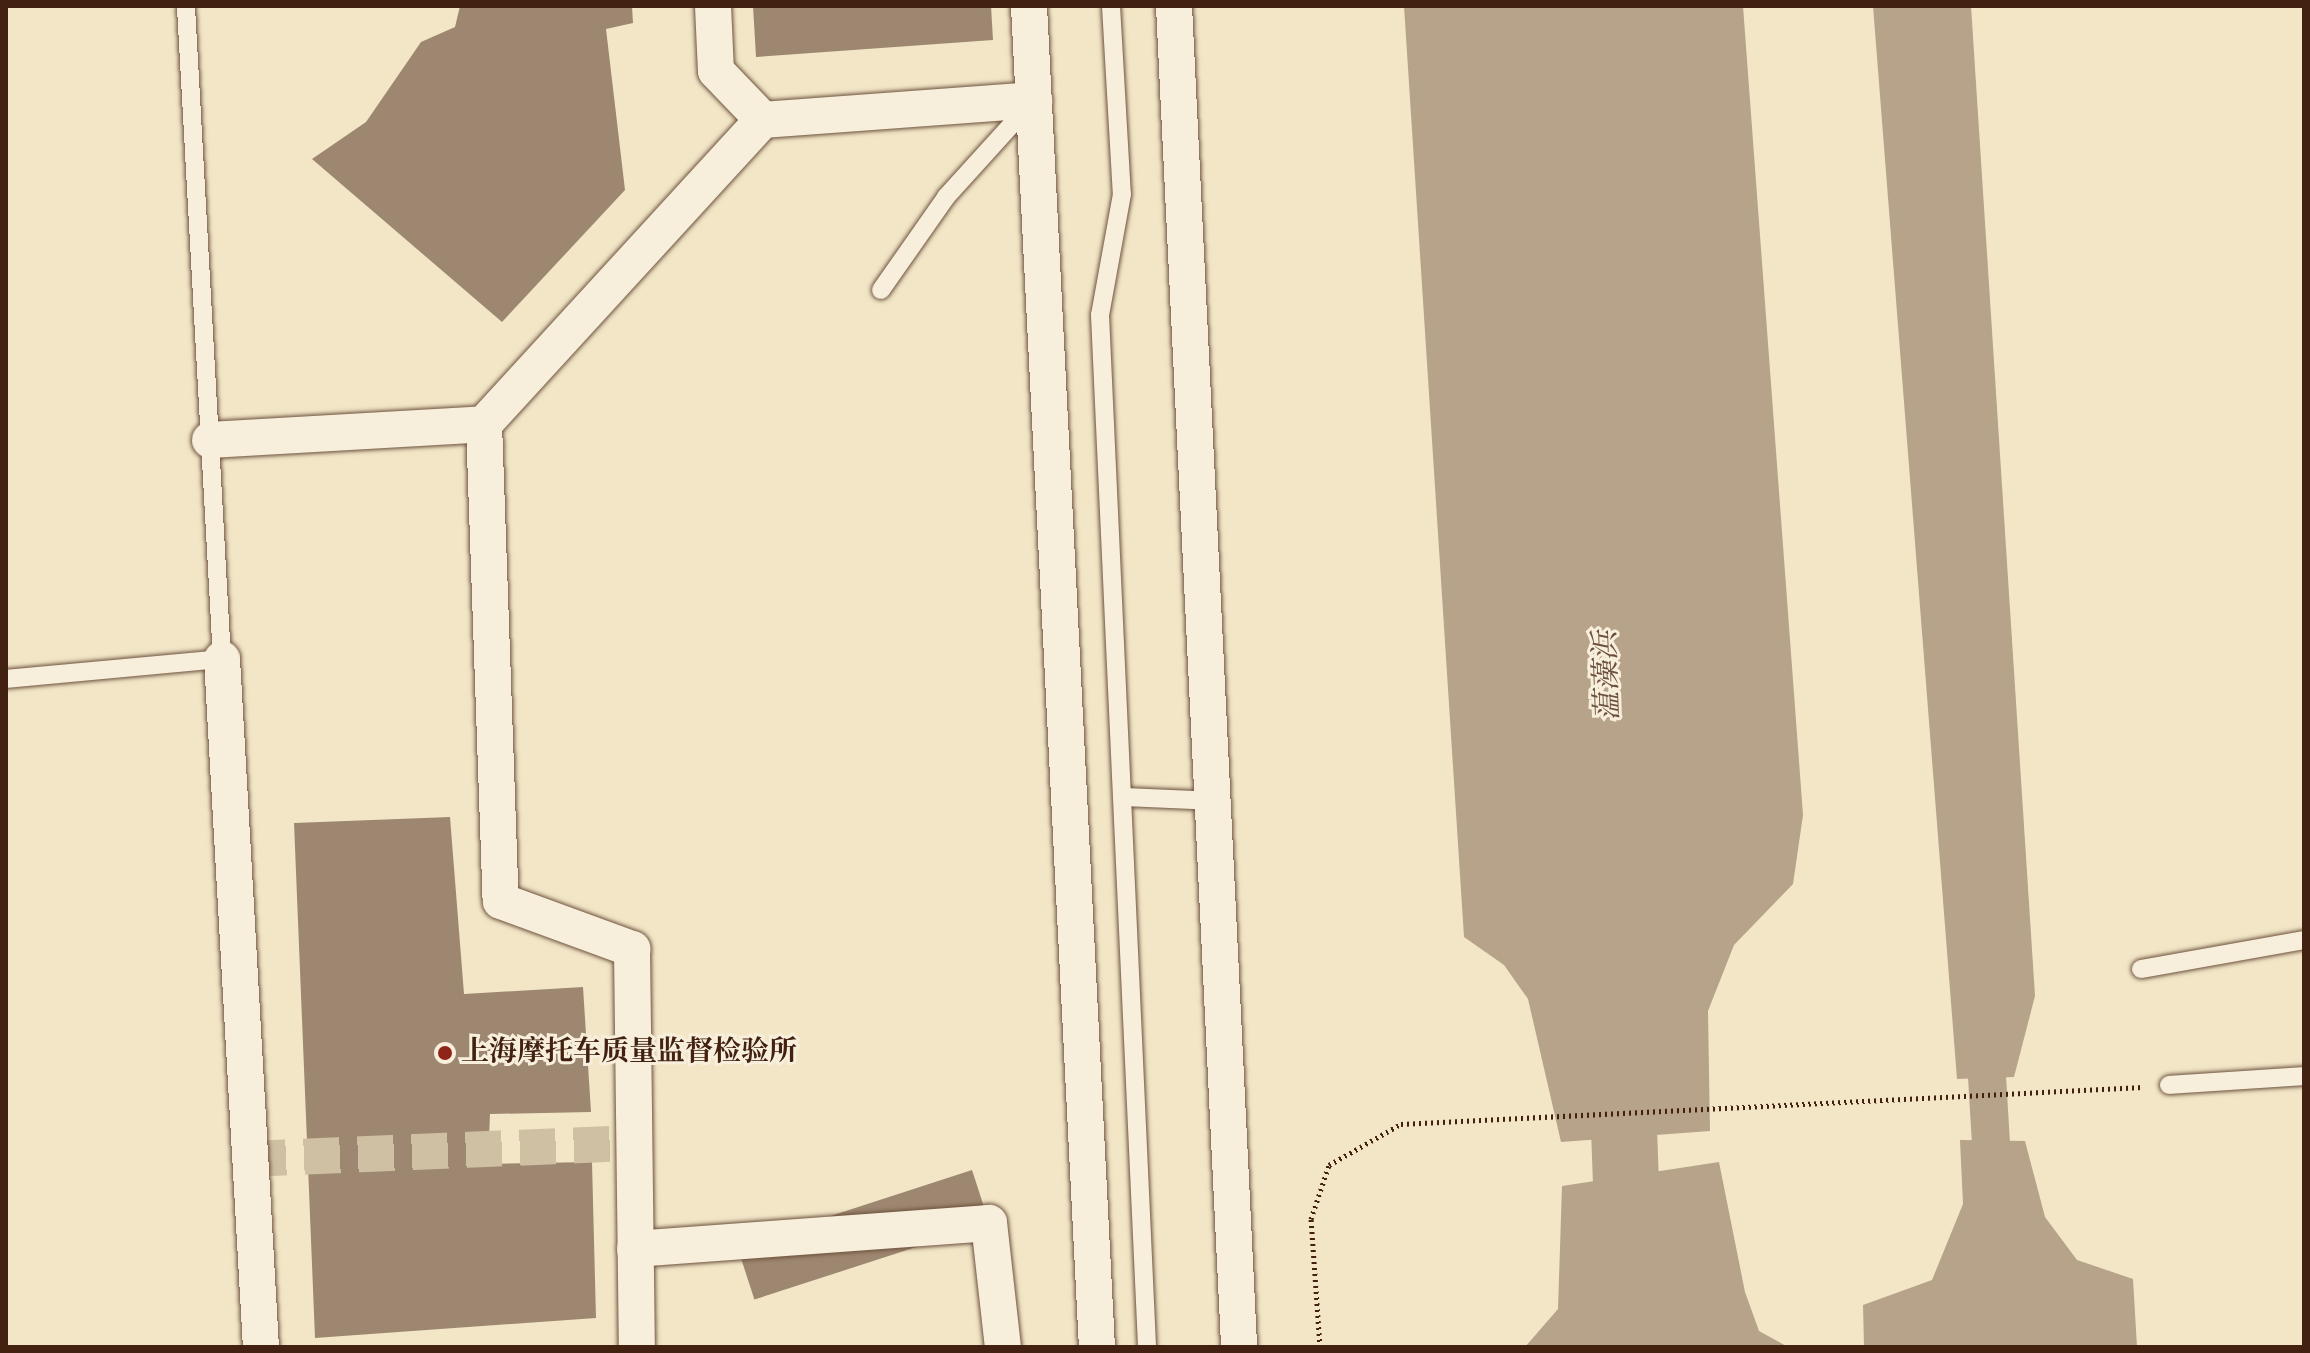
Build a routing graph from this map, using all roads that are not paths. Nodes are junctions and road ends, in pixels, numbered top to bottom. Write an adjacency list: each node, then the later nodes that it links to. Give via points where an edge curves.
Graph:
1 (186, 6): 10 (lane)
2 (713, 6): 7 (street, via 716,71)
3 (1029, 6): 6 (street)
4 (1111, 6): 13 (lane, via 1122,194 1100,315)
5 (1174, 6): 14 (street)
6 (1034, 100): 7 (street); 8 (lane, via 946,197); 23 (street)
7 (763, 120): 9 (street)
8 (881, 290)
9 (484, 424): 10 (street); 19 (street, via 501,901 632,949)
10 (210, 440): 11 (lane)
11 (222, 659): 12 (lane); 20 (street)
12 (6, 679)
13 (1122, 797): 14 (lane); 24 (lane)
14 (1213, 801): 25 (street)
15 (2304, 940): 16 (lane)
16 (2141, 969)
17 (2304, 1076): 18 (lane)
18 (2169, 1085)
19 (635, 1249): 21 (street); 22 (street, via 989,1223)
20 (261, 1347)
21 (637, 1347)
22 (1003, 1347)
23 (1097, 1347)
24 (1147, 1347)
25 (1239, 1347)

